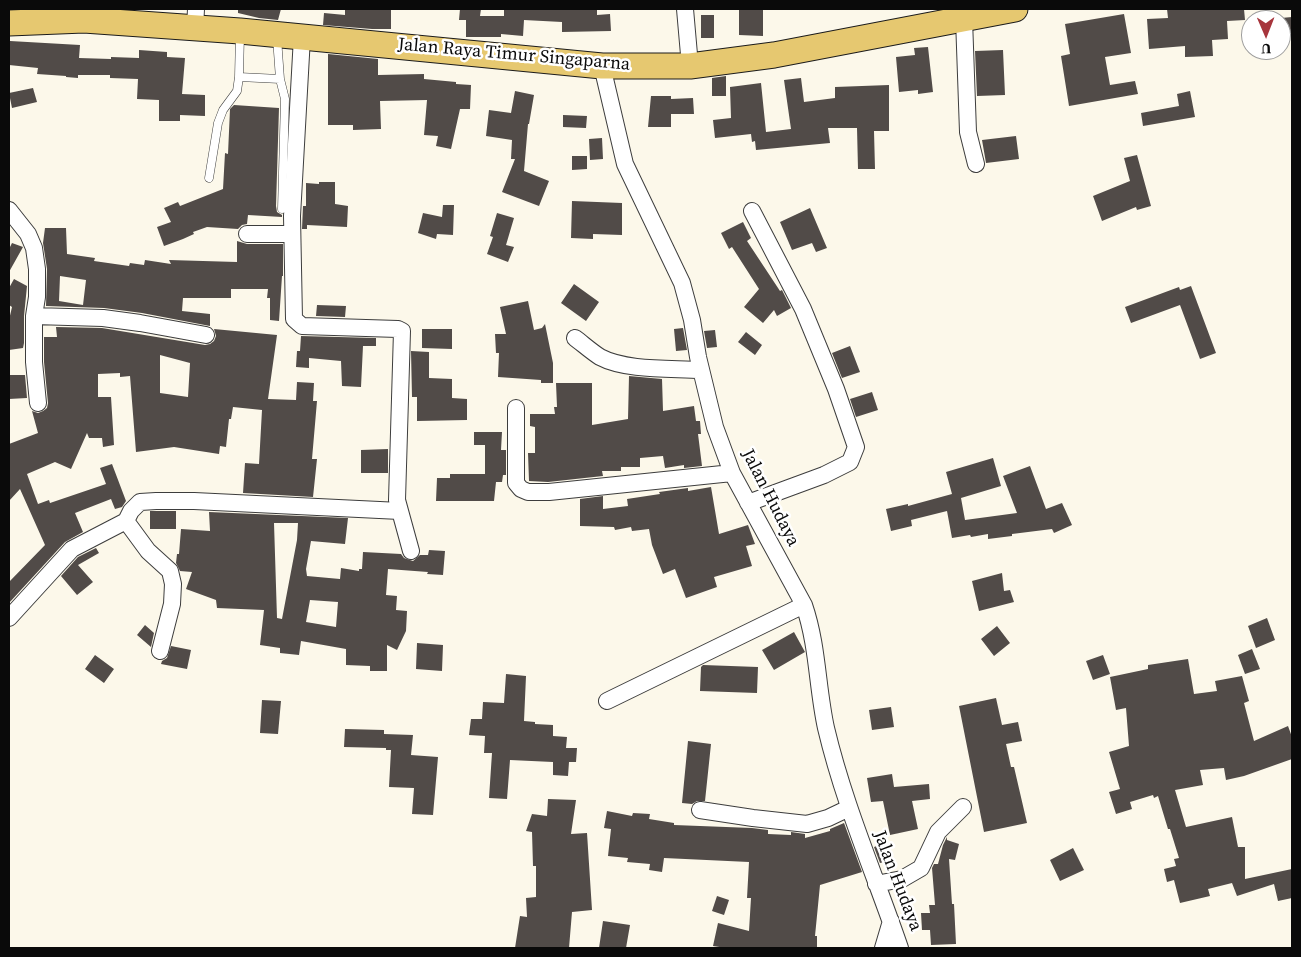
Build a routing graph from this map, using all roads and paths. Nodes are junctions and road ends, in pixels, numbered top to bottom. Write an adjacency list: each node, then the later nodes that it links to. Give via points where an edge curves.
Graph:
1 (685, 9): 10 (street)
2 (1015, 9): 4 (main road, Jalan Raya Timur Singaparna)
3 (195, 18): 5 (main road, Jalan Raya Timur Singaparna); 6 (main road, Jalan Raya Timur Singaparna)
4 (964, 19): 10 (main road, Jalan Raya Timur Singaparna, via 774,55); 13 (street, via 968,132)
5 (9, 23)
6 (240, 31): 7 (main road, Jalan Raya Timur Singaparna); 11 (lane)
7 (277, 36): 8 (main road, Jalan Raya Timur Singaparna); 12 (lane)
8 (302, 37): 9 (main road, Jalan Raya Timur Singaparna); 19 (street)
9 (610, 66): 10 (main road, Jalan Raya Timur Singaparna); 23 (street, Jalan Hudaya, via 625,164 682,284)
10 (690, 66)
11 (240, 77): 12 (lane); 14 (lane, via 237,91 218,123)
12 (280, 79): 15 (lane, via 285,100)
13 (976, 164)
14 (209, 178)
15 (282, 209)
16 (9, 210): 20 (street, via 28,234 34,248 38,284)
17 (752, 211): 27 (street, via 803,309 856,447 850,462)
18 (247, 234): 19 (street)
19 (292, 234): 28 (street, via 294,319 297,323 302,326 402,331 397,500)
20 (34, 316): 21 (street, via 103,318); 24 (street)
21 (206, 335)
22 (575, 338): 23 (street, via 612,362 628,366)
23 (702, 370): 26 (street, Jalan Hudaya, via 715,427)
24 (38, 403)
25 (516, 408): 26 (street, via 516,483 528,492 584,490)
26 (732, 473): 27 (street, Jalan Hudaya)
27 (748, 503): 31 (street, Jalan Hudaya)
28 (400, 511): 29 (street, via 156,500 140,502); 30 (street)
29 (126, 521): 32 (street, via 72,549); 33 (street, via 148,551 170,571 172,604)
30 (411, 551)
31 (804, 605): 34 (street); 36 (street, Jalan Hudaya, via 812,629 826,728)
32 (9, 618)
33 (160, 652)
34 (607, 701)
35 (963, 807): 38 (street, via 938,832 921,868 902,879)
36 (849, 808): 37 (street, via 808,824); 38 (street, Jalan Hudaya)
37 (700, 810)
38 (876, 884): 39 (street, Jalan Hudaya)
39 (891, 921): 40 (street); 41 (street, Jalan Hudaya)
40 (883, 948)
41 (900, 948)

